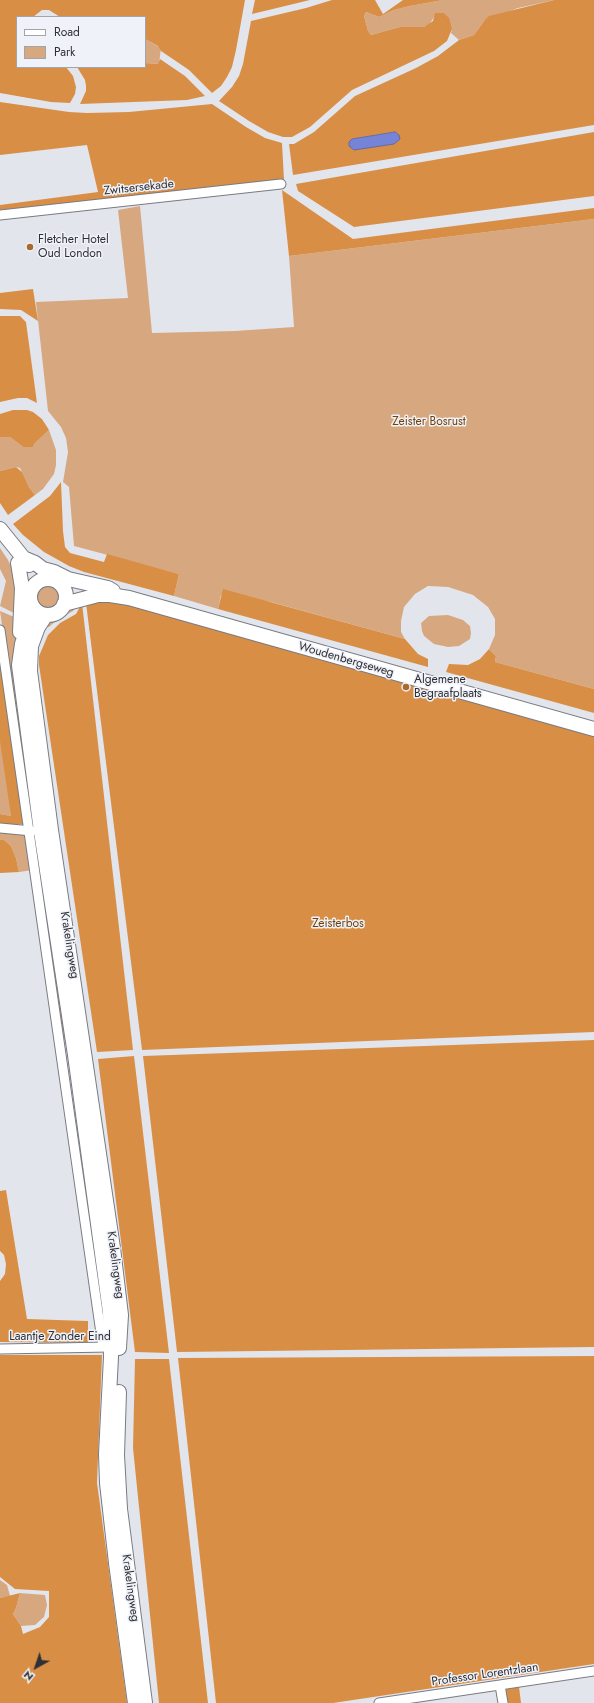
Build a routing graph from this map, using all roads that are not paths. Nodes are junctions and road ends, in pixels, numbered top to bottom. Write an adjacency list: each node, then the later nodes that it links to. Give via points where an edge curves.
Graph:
1 (281, 184): 2 (street, Zwitsersekade)
2 (0, 215)
3 (0, 528): 5 (main road)
4 (0, 536): 5 (main road)
5 (21, 560): 6 (main road); 9 (main road, via 35,563 73,581 108,588); 14 (main road, via 19,626)
6 (38, 583): 7 (main road, via 54,580); 11 (main road, via 30,594)
7 (63, 588): 8 (main road, Woudenbergseweg); 10 (main road)
8 (98, 595): 9 (main road, Woudenbergseweg); 10 (main road, Woudenbergseweg)
9 (121, 597): 15 (main road, Woudenbergseweg)
10 (64, 604): 12 (main road, via 60,610)
11 (33, 608): 12 (main road); 14 (main road, Krakelingweg)
12 (46, 615): 17 (main road, Krakelingweg, via 38,627 29,658)
13 (0, 630): 17 (street, Krakelingweg)
14 (22, 644): 17 (main road, Krakelingweg, via 19,665)
15 (594, 729)
16 (0, 828): 17 (street)
17 (40, 831): 18 (main road, Krakelingweg, via 102,1246 110,1312)
18 (111, 1348): 19 (street, Laantje Zonder Eind); 22 (main road, Krakelingweg, via 106,1454 108,1490); 23 (main road, Krakelingweg, via 120,1509)
19 (0, 1349)
20 (594, 1671): 21 (street, Professor Lorentzlaan)
21 (500, 1685): 24 (street, Professor Lorentzlaan); 25 (street)
22 (135, 1703)
23 (145, 1703)
24 (379, 1703)
25 (503, 1703)

